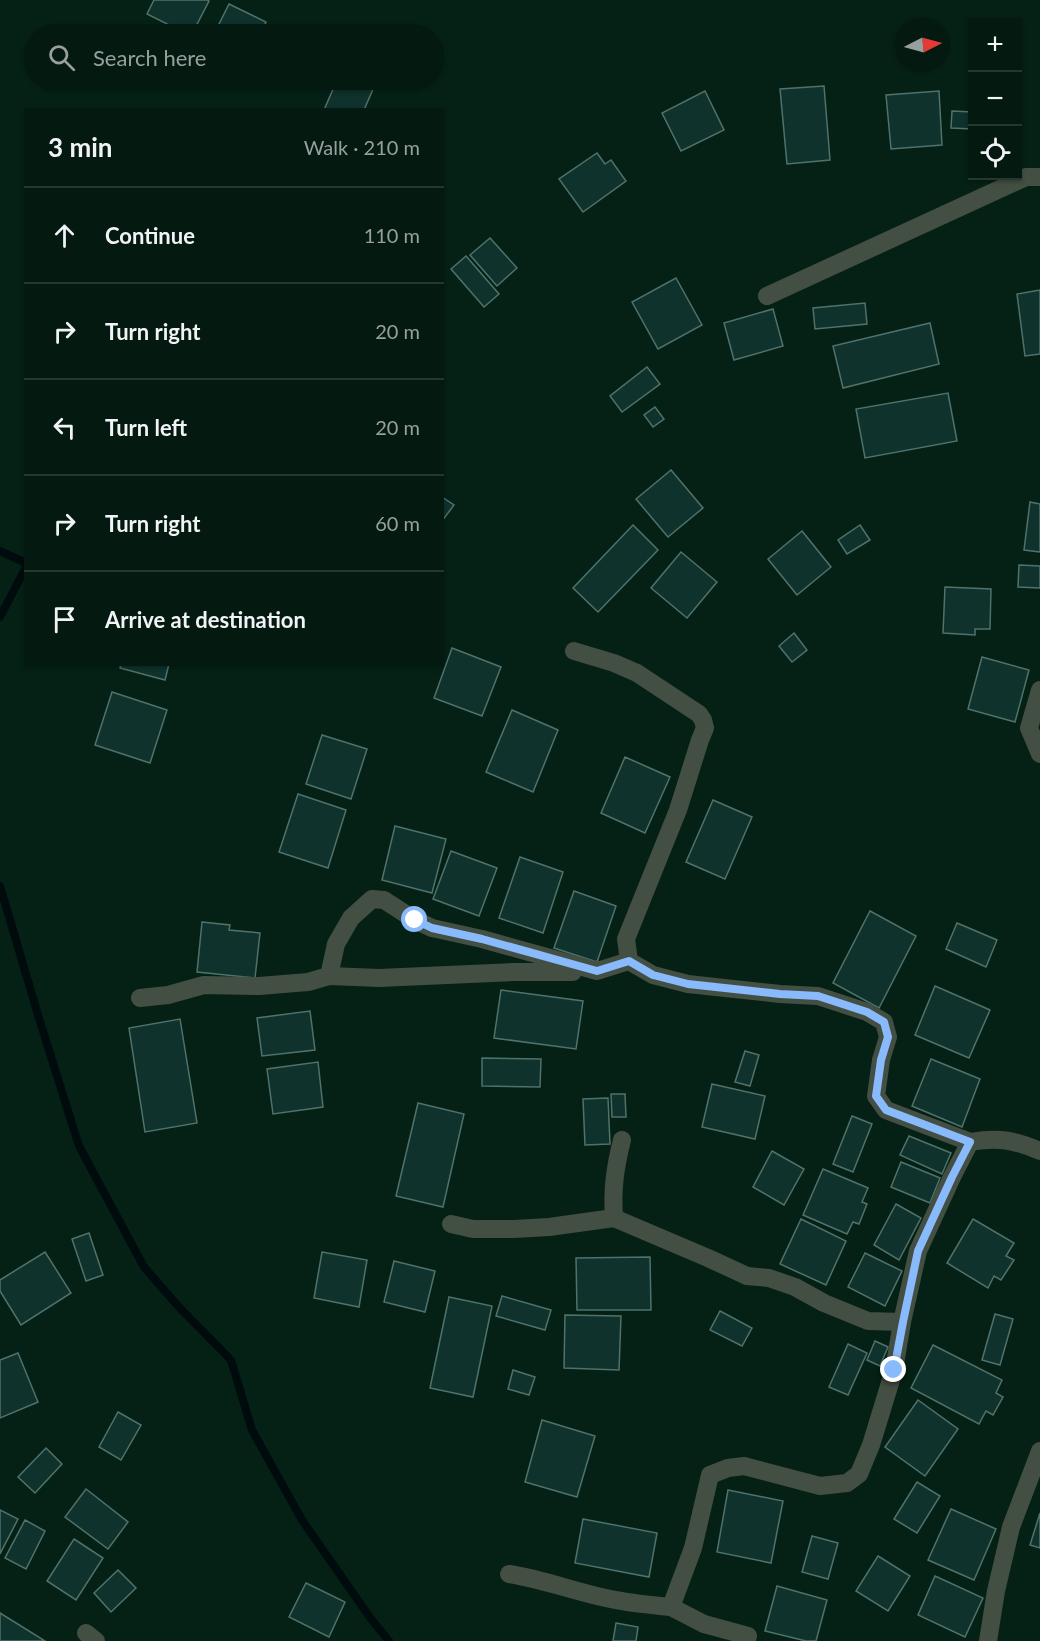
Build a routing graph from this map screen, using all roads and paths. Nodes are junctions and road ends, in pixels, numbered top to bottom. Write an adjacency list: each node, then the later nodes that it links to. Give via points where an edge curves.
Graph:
1 (1040, 177): 2 (street, via 1026,177)
2 (767, 296)
3 (574, 651): 6 (street, via 637,674 704,720 705,728 674,820 626,939)
4 (1040, 690): 5 (street, via 1029,728)
5 (1040, 754)
6 (629, 961): 7 (street); 11 (street, via 653,975 688,984 818,996 867,1012 884,1022 888,1037 876,1096 886,1110)
7 (597, 971): 8 (street); 8 (street, via 432,928 384,900 372,899 351,918 336,944)
8 (329, 976): 9 (street, via 308,982 258,986 204,985)
9 (140, 998)
10 (622, 1140): 13 (street, via 612,1194)
11 (970, 1142): 12 (street, via 992,1138); 15 (street, via 918,1251)
12 (1040, 1151)
13 (614, 1218): 14 (street, via 514,1229 473,1229); 15 (street, via 747,1276 795,1287 868,1321)
14 (452, 1224)
15 (903, 1322): 18 (street, via 894,1370 859,1474 847,1483 820,1486 744,1466 710,1475 693,1548)
16 (1040, 1450): 20 (street, via 1011,1527)
17 (509, 1574): 18 (street, via 606,1598)
18 (671, 1607): 19 (street, via 704,1624)
19 (748, 1636)
20 (988, 1641)

